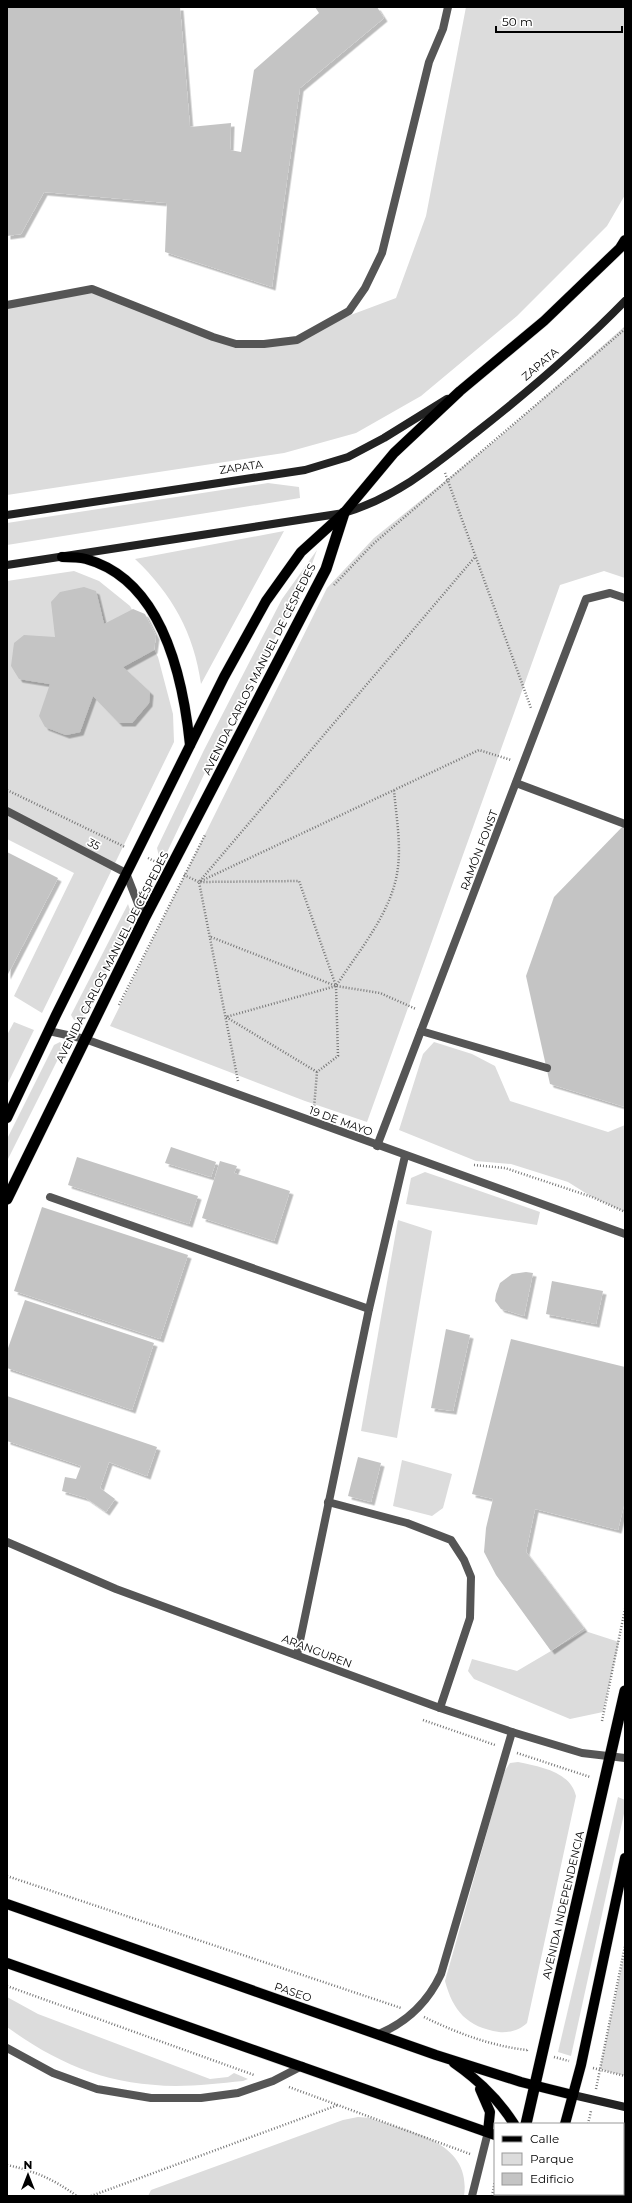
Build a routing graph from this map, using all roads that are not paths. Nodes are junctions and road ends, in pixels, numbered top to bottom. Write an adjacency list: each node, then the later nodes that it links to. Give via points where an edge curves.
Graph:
1 (448, 7): 4 (street, via 443,29 428,62 382,253 365,288 348,311 298,340 236,344 92,289)
2 (623, 244): 5 (main road, ZAPATA, via 544,321)
3 (625, 301): 6 (main road, ZAPATA, via 581,345 440,461 409,484 370,505)
4 (7, 306)
5 (460, 391): 6 (main road, ZAPATA, via 394,453); 7 (main road, ZAPATA, via 348,457 306,470)
6 (344, 513): 8 (main road, ZAPATA); 11 (main road, AVENIDA CARLOS MANUEL DE CÉSPEDES, via 301,552 266,601); 16 (highway, AVENIDA CARLOS MANUEL DE CÉSPEDES, via 326,569)
7 (7, 515)
8 (62, 557): 9 (main road, ZAPATA); 11 (main road, via 85,558 119,575 150,608 165,635 174,662 186,711)
9 (7, 565)
10 (625, 598): 12 (street, RAMÓN FONST, via 610,593 586,599)
11 (190, 745): 15 (main road, AVENIDA CARLOS MANUEL DE CÉSPEDES)
12 (516, 782): 14 (street); 18 (street, RAMÓN FONST)
13 (7, 811): 15 (street, 35)
14 (625, 824)
15 (126, 873): 16 (street); 17 (main road, AVENIDA CARLOS MANUEL DE CÉSPEDES)
16 (144, 919): 19 (highway, AVENIDA CARLOS MANUEL DE CÉSPEDES)
17 (49, 1031): 19 (street, 19 DE MAYO); 21 (main road, AVENIDA CARLOS MANUEL DE CÉSPEDES)
18 (421, 1031): 20 (street); 22 (street, RAMÓN FONST)
19 (85, 1039): 22 (street, 19 DE MAYO); 25 (highway, AVENIDA CARLOS MANUEL DE CÉSPEDES)
20 (547, 1068)
21 (7, 1118)
22 (377, 1146): 23 (street, 19 DE MAYO)
23 (405, 1156): 26 (street, 19 DE MAYO); 27 (street)
24 (50, 1197): 27 (street)
25 (7, 1199)
26 (625, 1234)
27 (369, 1309): 28 (street)
28 (328, 1502): 30 (street); 32 (street, via 407,1523 451,1540 464,1560 471,1577 470,1618)
29 (7, 1542): 30 (street, ARANGUREN, via 116,1588)
30 (297, 1655): 32 (street, ARANGUREN)
31 (625, 1691): 34 (highway, AVENIDA INDEPENDENCIA)
32 (440, 1708): 33 (street, ARANGUREN)
33 (512, 1732): 34 (street, ARANGUREN, via 582,1753); 39 (street, via 441,1974 434,1988 414,2012 398,2025)
34 (611, 1755): 35 (street, ARANGUREN); 44 (highway, AVENIDA INDEPENDENCIA)
35 (625, 1758)
36 (625, 1858): 45 (main road)
37 (7, 1904): 39 (main road, PASEO)
38 (7, 1963): 42 (main road)
39 (379, 2034): 41 (main road, PASEO)
40 (7, 2048): 42 (street, via 53,2073 96,2089 151,2098 201,2098 238,2092 273,2081)
41 (446, 2058): 43 (main road); 44 (main road, PASEO)
42 (302, 2066): 50 (main road)
43 (476, 2080): 47 (main road); 50 (main road, via 490,2112)
44 (536, 2085): 45 (main road, PASEO); 48 (highway, AVENIDA INDEPENDENCIA)
45 (574, 2095): 46 (main road); 49 (main road)
46 (625, 2107)
47 (513, 2123)
48 (526, 2123)
49 (565, 2123)
50 (491, 2134): 51 (street)
51 (472, 2196)

